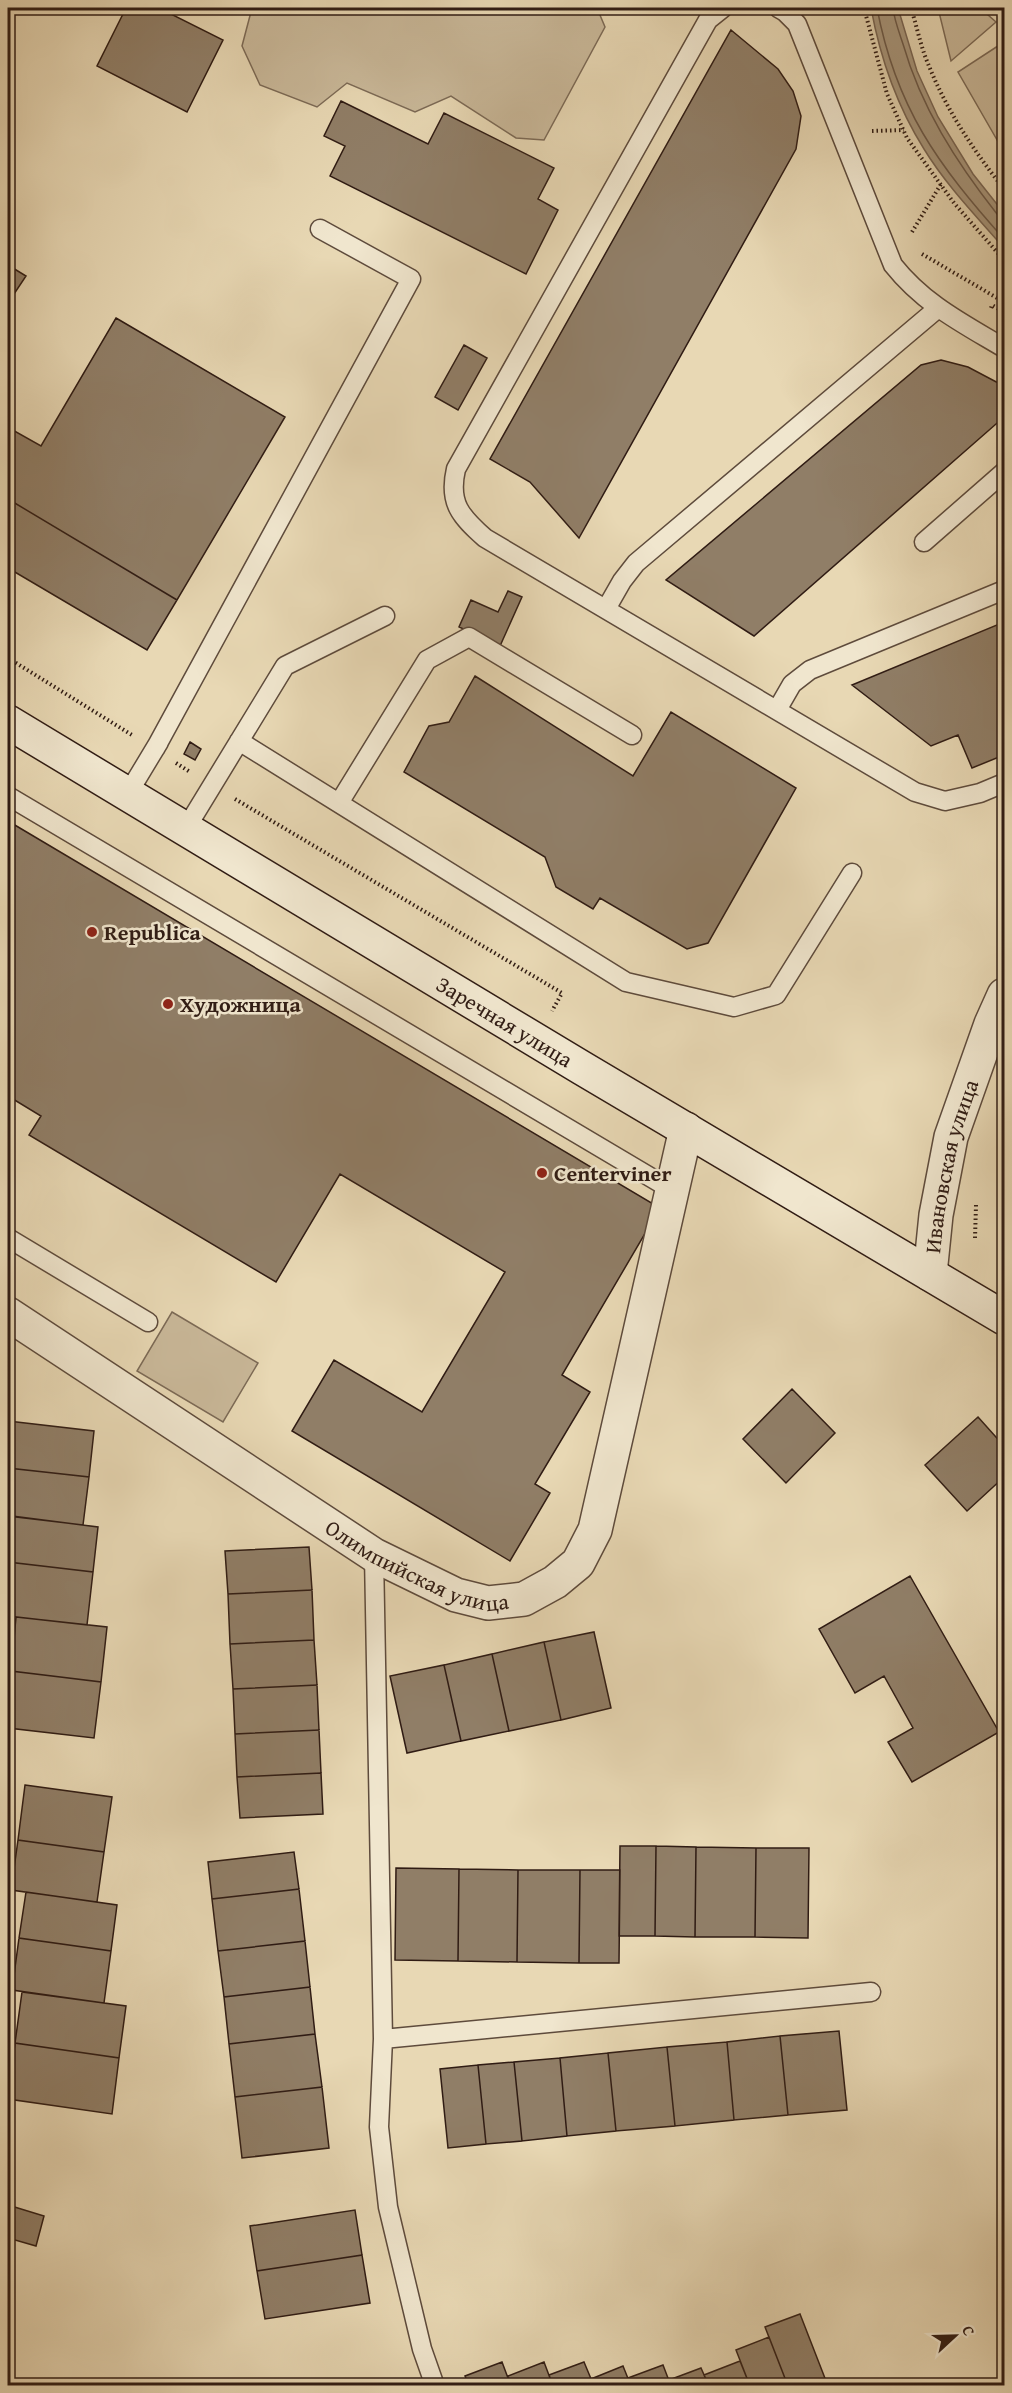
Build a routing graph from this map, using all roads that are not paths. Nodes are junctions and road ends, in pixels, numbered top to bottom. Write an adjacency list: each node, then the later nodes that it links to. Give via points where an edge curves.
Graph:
1 (723, 8): 9 (lane, via 708,20 456,469 452,485 455,502 466,521 485,538)
2 (778, 8): 4 (lane, via 797,24 893,265)
3 (320, 229): 16 (lane, via 411,279)
4 (937, 309): 5 (lane); 9 (lane, via 636,563)
5 (1005, 348)
6 (1005, 472): 7 (lane)
7 (924, 542)
8 (1005, 590): 11 (lane, via 810,670 792,684)
9 (606, 609): 11 (lane)
10 (386, 616): 14 (lane, via 285,666)
11 (777, 710): 15 (lane, via 915,792 945,801)
12 (8, 722): 16 (street, Заречная улица)
13 (632, 735): 18 (lane, via 469,637 427,660)
14 (239, 741): 18 (lane); 19 (lane)
15 (1005, 783)
16 (127, 795): 19 (street, Заречная улица)
17 (8, 796): 23 (lane)
18 (339, 803): 20 (lane, via 626,982 734,1007 776,995)
19 (185, 830): 22 (street, Заречная улица)
20 (852, 873)
21 (1000, 1017): 25 (street, Ивановская улица, via 951,1137 936,1215)
22 (686, 1129): 23 (street, Олимпийская улица); 25 (street, Заречная улица)
23 (672, 1190): 29 (street, Олимпийская улица, via 595,1530 578,1563 555,1582 524,1599 488,1603 456,1595)
24 (8, 1238): 28 (lane)
25 (930, 1274): 27 (street, Заречная улица)
26 (8, 1314): 29 (street, Олимпийская улица)
27 (1005, 1318)
28 (148, 1322)
29 (375, 1555): 31 (lane)
30 (871, 1992): 31 (lane)
31 (383, 2039): 32 (lane, via 379,2127 387,2206 422,2349)
32 (435, 2385)

